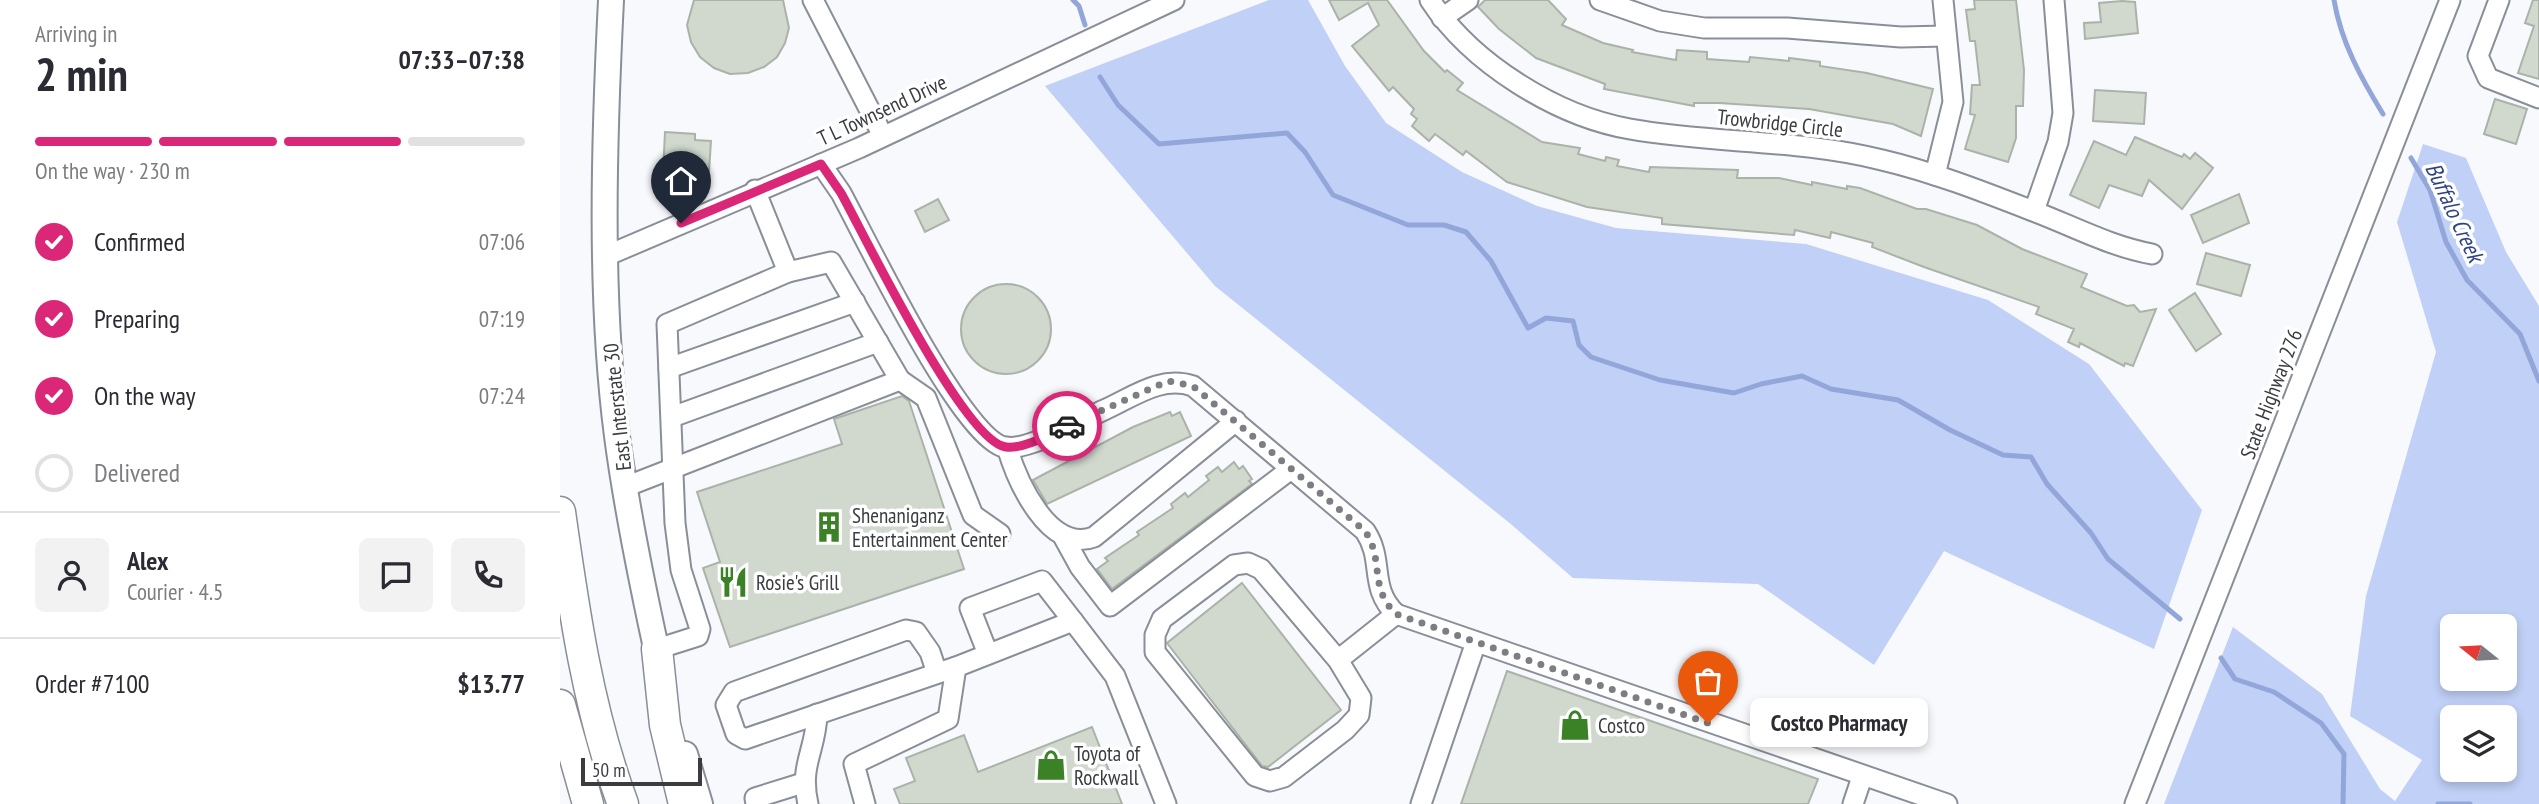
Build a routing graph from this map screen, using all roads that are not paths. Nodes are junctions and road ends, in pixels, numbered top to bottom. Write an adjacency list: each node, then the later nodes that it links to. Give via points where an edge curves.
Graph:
1 (611, 0): 20 (main road, East Interstate 30)
2 (813, 0): 14 (street)
3 (1174, 0): 14 (street, T L Townsend Drive)
4 (1430, 0): 11 (street, Trowbridge Circle)
5 (1468, 0): 11 (street)
6 (1600, 0): 12 (street, via 1660,20 1704,28)
7 (1943, 0): 12 (street)
8 (2054, 0): 18 (street, via 2063,113)
9 (2450, 0): 58 (street, State Highway 276)
10 (2499, 0): 13 (street, via 2478,56 2488,78)
11 (1442, 18): 16 (street, Trowbridge Circle, via 1478,56 1572,111 1616,125 1692,137 1827,149)
12 (1946, 36): 16 (street, via 1953,102)
13 (2539, 98)
14 (883, 136): 15 (street, T L Townsend Drive)
15 (821, 164): 17 (street, T L Townsend Drive); 28 (street, via 951,394 977,428)
16 (1935, 175): 18 (street, Trowbridge Circle)
17 (755, 190): 20 (street, T L Townsend Drive); 21 (street)
18 (2034, 211): 19 (street, Trowbridge Circle, via 2119,248)
19 (2152, 254)
20 (606, 256): 31 (main road, East Interstate 30, via 617,433)
21 (788, 272): 22 (street, via 831,262); 24 (street, via 667,324)
22 (855, 302): 23 (street); 24 (street)
23 (878, 342): 25 (street); 26 (street)
24 (669, 368): 26 (street)
25 (900, 380): 29 (street); 33 (street, via 926,398 973,515)
26 (672, 416): 29 (street)
27 (1236, 422): 28 (street, via 1193,386 1168,381 1045,436); 30 (street); 34 (street, via 1094,537 1084,541)
28 (1007, 447): 34 (street, via 1017,481)
29 (674, 466): 31 (street); 38 (street, via 681,570 700,629 698,636)
30 (1291, 469): 34 (street, via 1110,606); 35 (street, via 1365,531 1376,551 1377,585 1383,601)
31 (625, 487): 38 (main road, East Interstate 30)
32 (560, 512): 48 (highway, via 581,651 607,760)
33 (1000, 534)
34 (1064, 538)
35 (1396, 614): 37 (street); 40 (street)
36 (1073, 621): 39 (street); 39 (street, via 1042,581 970,608); 54 (street, via 1115,676)
37 (1476, 642): 45 (street); 55 (street)
38 (657, 649): 49 (highway, via 665,725); 50 (main road, East Interstate 30)
39 (988, 654): 41 (street)
40 (1338, 660): 40 (street, via 1261,569 1248,563 1234,565 1162,619 1155,635 1155,652 1255,776 1270,781 1284,777 1359,715 1361,698)
41 (956, 667): 42 (street); 53 (street, via 948,719 854,764)
42 (937, 673): 44 (street); 44 (street, via 916,632 906,630 734,692 726,705 736,734 745,739)
43 (560, 705): 47 (highway)
44 (817, 714): 46 (street, via 817,736 805,763)
45 (1862, 777): 56 (street); 57 (street)
46 (803, 783): 51 (street, via 755,798); 52 (street)
47 (587, 804)
48 (623, 804)
49 (684, 804)
50 (700, 804)
51 (757, 804)
52 (808, 804)
53 (865, 804)
54 (1166, 804)
55 (1421, 804)
56 (1853, 804)
57 (1947, 804)
58 (2135, 804)

